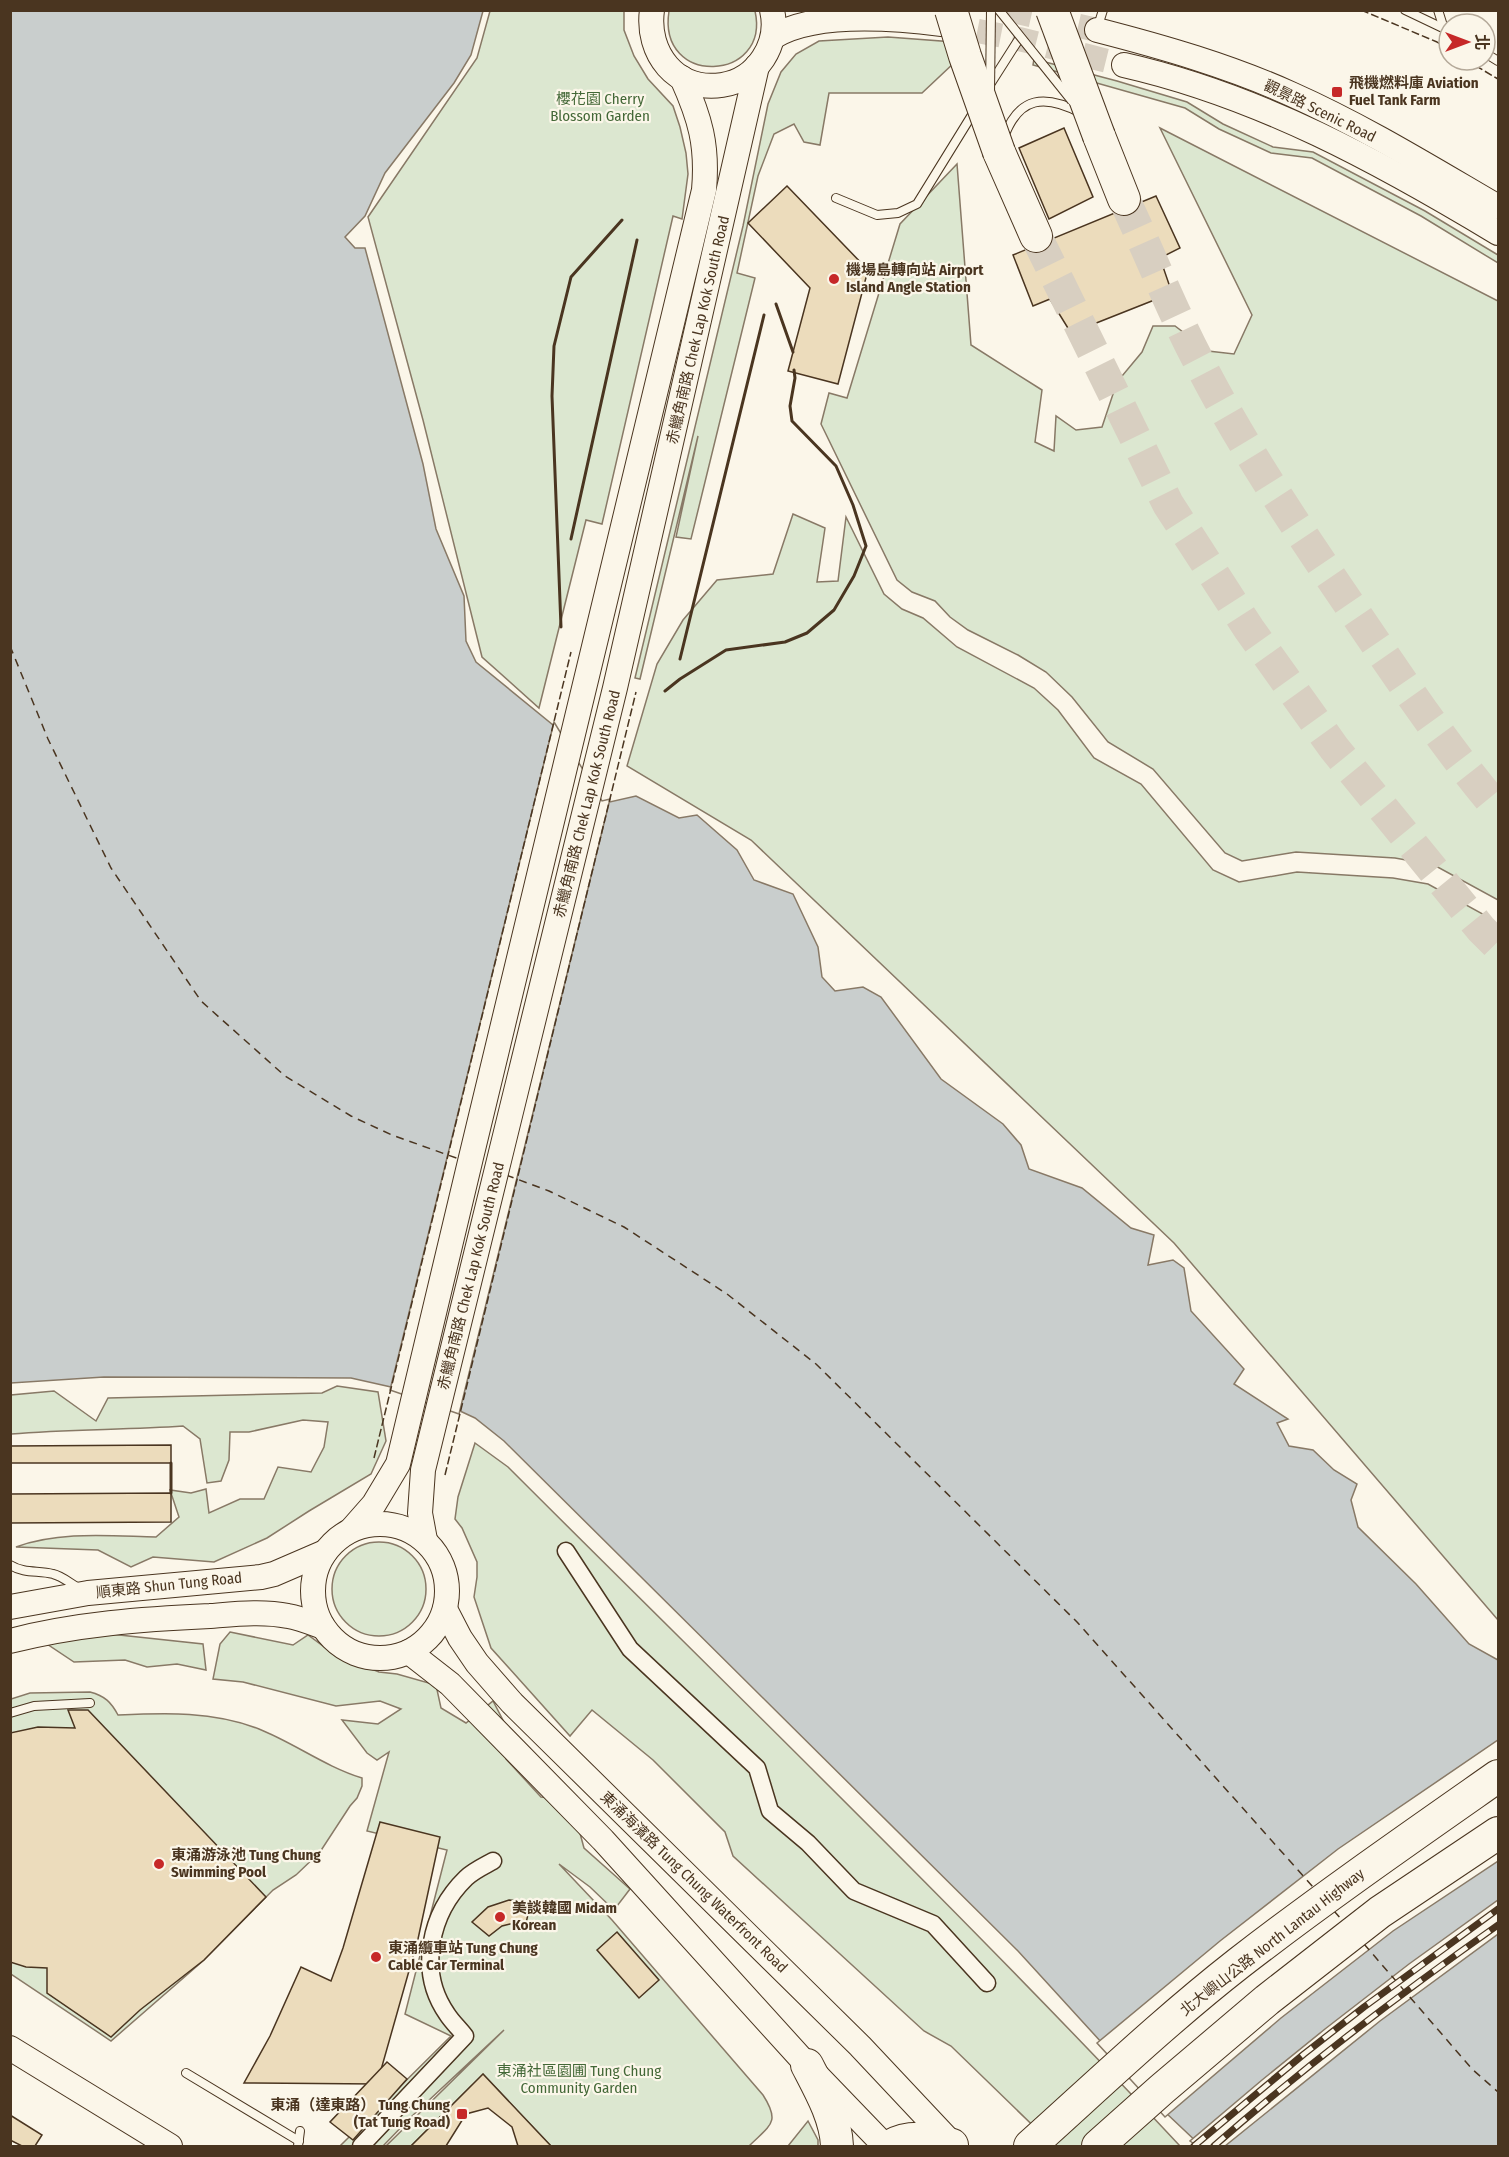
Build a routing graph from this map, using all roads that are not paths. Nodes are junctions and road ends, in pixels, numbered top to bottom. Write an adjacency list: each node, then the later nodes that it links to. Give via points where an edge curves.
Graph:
1 (772, 10): 10 (main road)
2 (991, 10): 16 (lane, bridge)
3 (999, 10): 15 (lane, bridge)
4 (1052, 10): 15 (highway, bridge)
5 (1404, 10): 9 (lane)
6 (651, 14): 14 (main road, via 651,32 658,54)
7 (947, 17): 10 (main road, via 814,21 785,29); 16 (highway, bridge)
8 (1100, 20): 19 (main road, 觀景路 Scenic Road, via 1289,93)
9 (1437, 25)
10 (773, 37): 12 (main road, 赤鱲角南路 Chek Lap Kok South Road)
11 (1018, 39): 17 (lane, via 917,204 898,213 877,215)
12 (758, 66): 14 (main road, via 741,79 722,85 701,85); 23 (main road, 赤鱲角南路 Chek Lap Kok South Road, via 615,688 423,1470 420,1513)
13 (1124, 66): 20 (main road, 觀景路 Scenic Road, via 1168,75 1318,133)
14 (682, 78): 22 (main road, 赤鱲角南路 Chek Lap Kok South Road, via 697,110 703,135 704,190 398,1464 374,1504)
15 (1091, 125): 16 (lane, via 1066,105 1038,101 1019,110); 18 (highway)
16 (994, 141): 21 (highway)
17 (836, 198)
18 (1124, 199)
19 (1498, 207)
20 (1498, 233)
21 (1036, 236)
22 (352, 1529): 23 (main road, via 368,1524 397,1525); 25 (main road)
23 (425, 1540): 29 (main road, via 444,1568)
24 (566, 1551): 38 (street, via 630,1649 757,1768 770,1811 854,1891 933,1924)
25 (325, 1552): 27 (main road, 順東路 Shun Tung Road, via 274,1574); 30 (main road, via 314,1576 313,1589 315,1609)
26 (10, 1564): 27 (lane, via 21,1571 58,1575)
27 (88, 1593): 28 (main road, 順東路 Shun Tung Road)
28 (10, 1607)
29 (445, 1609): 32 (main road, via 431,1635); 49 (main road, 東涌海濱路 Tung Chung Waterfront Road, via 477,1663 512,1703 860,2046)
30 (323, 1627): 31 (main road, via 288,1616 255,1613 101,1624); 32 (main road, via 339,1645 361,1656 386,1658)
31 (10, 1641)
32 (409, 1652): 40 (main road, via 450,1684 603,1840)
33 (90, 1703): 34 (lane, via 34,1706)
34 (10, 1713)
35 (1498, 1776): 50 (highway, 北大嶼山公路 North Lantau Highway, via 1238,1964)
36 (1498, 1833): 51 (highway, via 1380,1912 1267,2000)
37 (493, 1861): 45 (street, via 467,1876 447,1899 431,1946 434,1985 446,2013 465,2036)
38 (987, 1983)
39 (10, 2048): 44 (main road)
40 (807, 2065): 46 (highway, via 822,2094); 47 (main road)
41 (186, 2073): 43 (lane)
42 (300, 2131): 43 (lane)
43 (298, 2144)
44 (170, 2146)
45 (361, 2146)
46 (837, 2146)
47 (885, 2146)
48 (890, 2146): 49 (highway, via 910,2138 939,2140)
49 (953, 2146)
50 (1030, 2146)
51 (1098, 2146)

